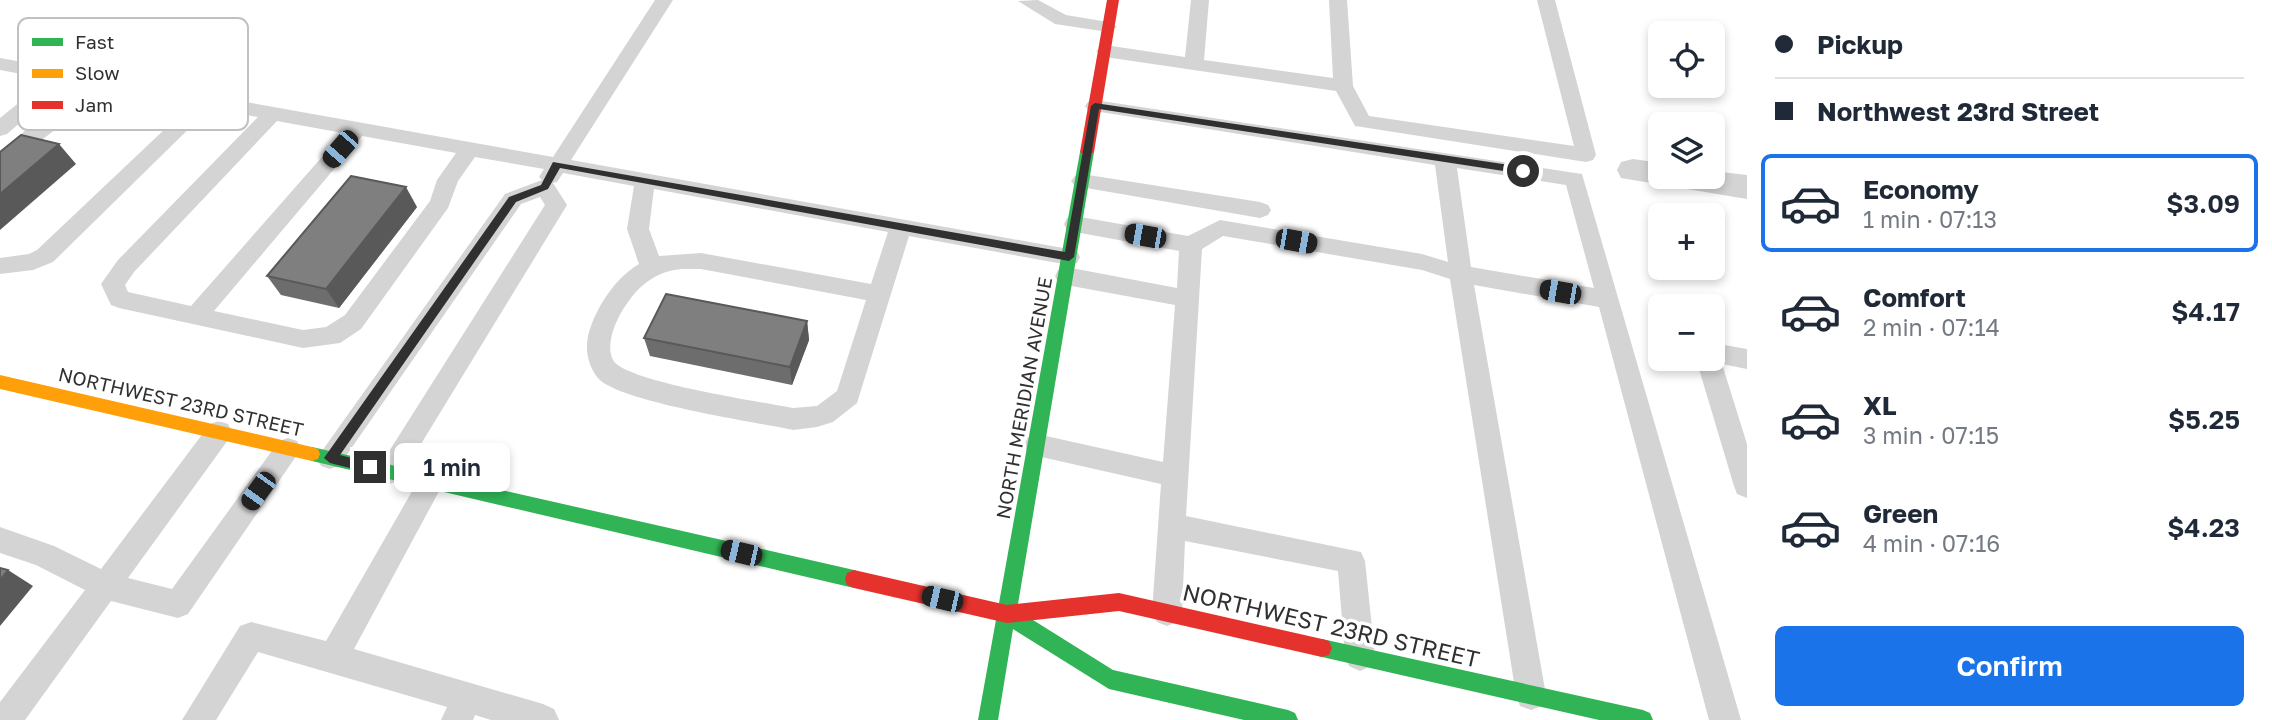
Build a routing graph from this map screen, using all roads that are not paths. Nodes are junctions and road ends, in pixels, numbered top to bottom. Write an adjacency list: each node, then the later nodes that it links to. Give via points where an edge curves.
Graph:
1 (664, 0): 21 (lane)
2 (1200, 0): 9 (lane)
3 (1338, 0): 10 (lane)
4 (1546, 0): 10 (lane, via 1586,155 1362,121)
5 (1027, 1): 7 (lane, via 1061,20)
6 (1107, 1): 7 (main road, NORTH MERIDIAN AVENUE)
7 (1108, 27): 8 (main road, NORTH MERIDIAN AVENUE)
8 (1105, 51): 9 (lane); 11 (main road, NORTH MERIDIAN AVENUE)
9 (1194, 64): 10 (lane)
10 (1343, 86)
11 (1095, 106): 20 (lane); 24 (main road, NORTH MERIDIAN AVENUE)
12 (248, 109): 13 (lane)
13 (273, 113): 15 (lane); 39 (lane, via 113,284 119,299)
14 (18, 114): 16 (lane)
15 (358, 128): 19 (lane); 39 (lane)
16 (0, 129)
17 (41, 130): 22 (lane)
18 (177, 130): 32 (lane, via 61,243 33,262)
19 (470, 149): 21 (lane); 39 (lane, via 448,180 440,203 353,322 331,336 303,339)
20 (1445, 159): 35 (lane); 38 (lane, via 1575,179)
21 (557, 164): 23 (lane); 26 (lane)
22 (0, 166)
23 (645, 180): 30 (lane); 34 (lane, via 638,229)
24 (1082, 181): 28 (lane); 29 (main road, NORTH MERIDIAN AVENUE)
25 (1725, 184): 27 (street)
26 (544, 187): 47 (lane, via 513,199); 48 (lane, via 556,205)
27 (1747, 187)
28 (1260, 210)
29 (1075, 224): 31 (lane); 33 (main road, NORTH MERIDIAN AVENUE)
30 (901, 226): 33 (lane); 36 (lane)
31 (1191, 245): 35 (lane, via 1220,228 1422,262); 37 (lane)
32 (0, 266)
33 (1068, 266): 37 (lane); 45 (main road, NORTH MERIDIAN AVENUE)
34 (652, 267): 36 (lane, via 677,260 701,261); 36 (lane, via 633,278 599,338 597,353 606,369 645,389 793,419 827,415 848,396)
35 (1461, 274): 38 (lane); 60 (lane)
36 (879, 294)
37 (1188, 299): 49 (lane)
38 (1609, 300): 69 (lane)
39 (196, 316)
40 (1725, 355): 41 (lane)
41 (1747, 359)
42 (1712, 371): 51 (lane)
43 (0, 382): 44 (main road, NORTHWEST 23RD STREET)
44 (219, 432): 46 (main road, NORTHWEST 23RD STREET); 54 (lane)
45 (1037, 444): 49 (lane); 56 (main road, NORTH MERIDIAN AVENUE)
46 (288, 449): 47 (main road, NORTHWEST 23RD STREET); 54 (lane, via 178,604)
47 (330, 458): 48 (main road, NORTHWEST 23RD STREET)
48 (390, 472): 50 (main road, NORTHWEST 23RD STREET)
49 (1176, 477): 52 (lane)
50 (431, 482): 56 (main road, NORTHWEST 23RD STREET); 58 (lane)
51 (1747, 486)
52 (1172, 526): 55 (lane); 57 (lane, via 1351,561)
53 (0, 540): 54 (lane, via 44,555)
54 (105, 586): 63 (lane)
55 (1167, 612): 56 (main road, NORTHWEST 23RD STREET, via 1119,602); 57 (main road, NORTHWEST 23RD STREET)
56 (1007, 614): 59 (main road, NORTHWEST 23RD STREET, via 1109,679); 66 (main road, NORTH MERIDIAN AVENUE)
57 (1360, 656): 60 (main road, NORTHWEST 23RD STREET)
58 (333, 658): 61 (lane); 64 (lane, via 251,636)
59 (1167, 693): 62 (main road); 67 (main road, NORTHWEST 23RD STREET)
60 (1531, 695): 68 (main road, NORTHWEST 23RD STREET)
61 (462, 709): 65 (lane)
62 (1186, 711)
63 (6, 720)
64 (198, 720)
65 (543, 720)
66 (988, 720)
67 (1288, 720)
68 (1643, 720)
69 (1725, 720)

